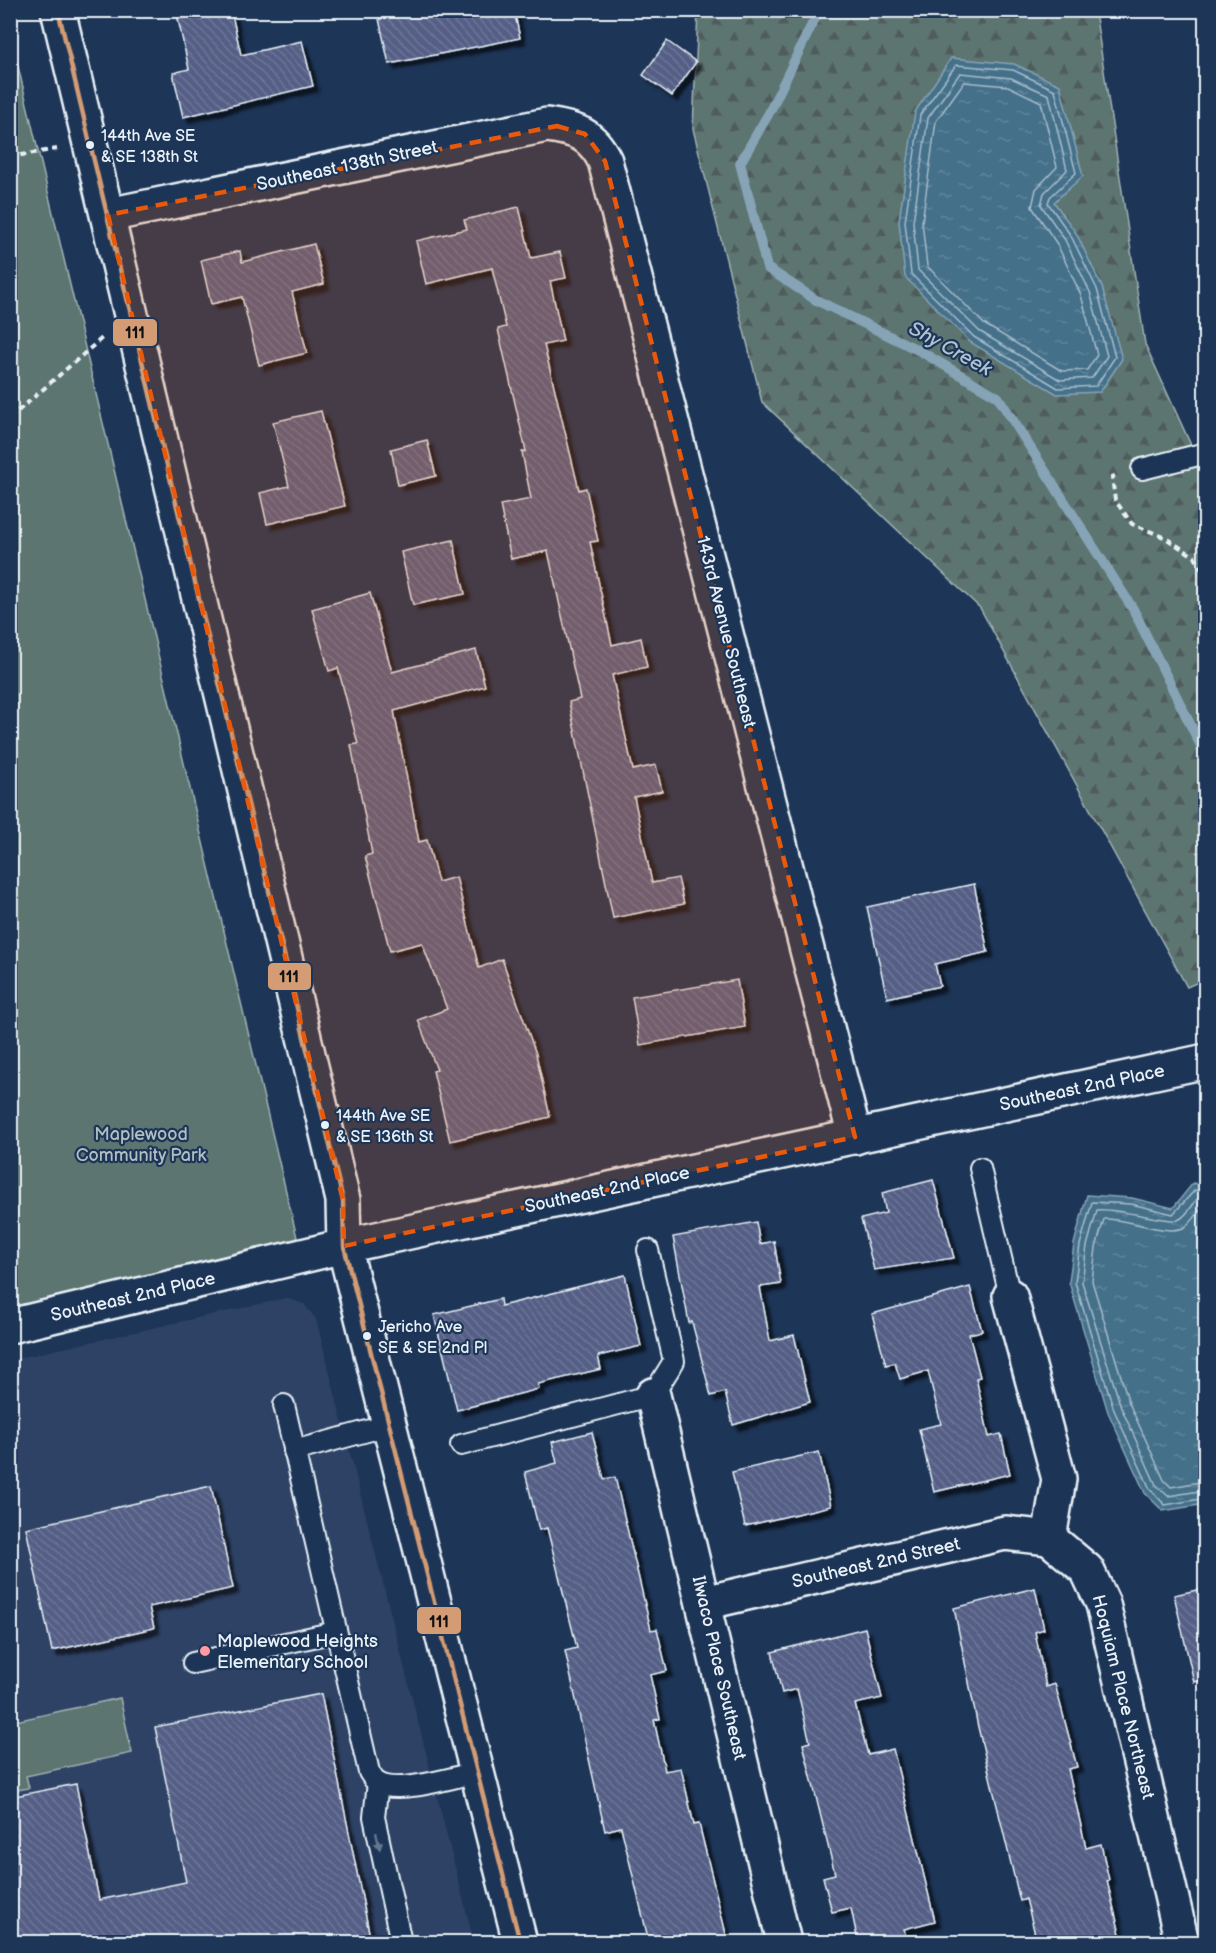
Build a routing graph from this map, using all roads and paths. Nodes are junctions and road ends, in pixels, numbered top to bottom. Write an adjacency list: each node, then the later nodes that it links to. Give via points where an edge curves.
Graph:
1 (58, 10): 5 (street)
2 (585, 134): 5 (street, Southeast 138th Street, via 547,125); 12 (street, 143rd Avenue Southeast, via 598,147 604,161)
3 (64, 148): 4 (path)
4 (10, 157)
5 (108, 215): 14 (street, via 343,1200)
6 (100, 339): 7 (path)
7 (10, 418)
8 (1206, 453): 9 (lane)
9 (1142, 469): 10 (path, via 1112,477 1115,500 1132,524 1164,537 1195,557)
10 (1206, 577)
11 (1206, 1061): 12 (street, Southeast 2nd Place)
12 (855, 1137): 14 (street, Southeast 2nd Place)
13 (980, 1168): 16 (lane)
14 (344, 1246): 17 (street, Southeast 2nd Place); 20 (street)
15 (648, 1250): 18 (lane, via 674,1361)
16 (1010, 1296): 23 (street, via 1059,1479)
17 (10, 1326)
18 (653, 1395): 21 (lane); 24 (street, Ilwaco Place Southeast)
19 (284, 1405): 22 (lane)
20 (389, 1425): 22 (lane); 27 (street)
21 (460, 1445)
22 (294, 1451): 25 (lane)
23 (1049, 1538): 24 (street, Southeast 2nd Street, via 1005,1533); 32 (street, Hoquiam Place Northeast, via 1087,1570 1103,1605)
24 (704, 1603): 31 (street, Ilwaco Place Southeast)
25 (336, 1632): 26 (lane); 28 (lane, via 369,1772)
26 (193, 1663)
27 (476, 1772): 28 (lane, via 416,1785); 30 (street)
28 (378, 1783): 29 (lane, one-way to 29, via 374,1817)
29 (401, 1942)
30 (519, 1942)
31 (784, 1942)
32 (1182, 1942)

